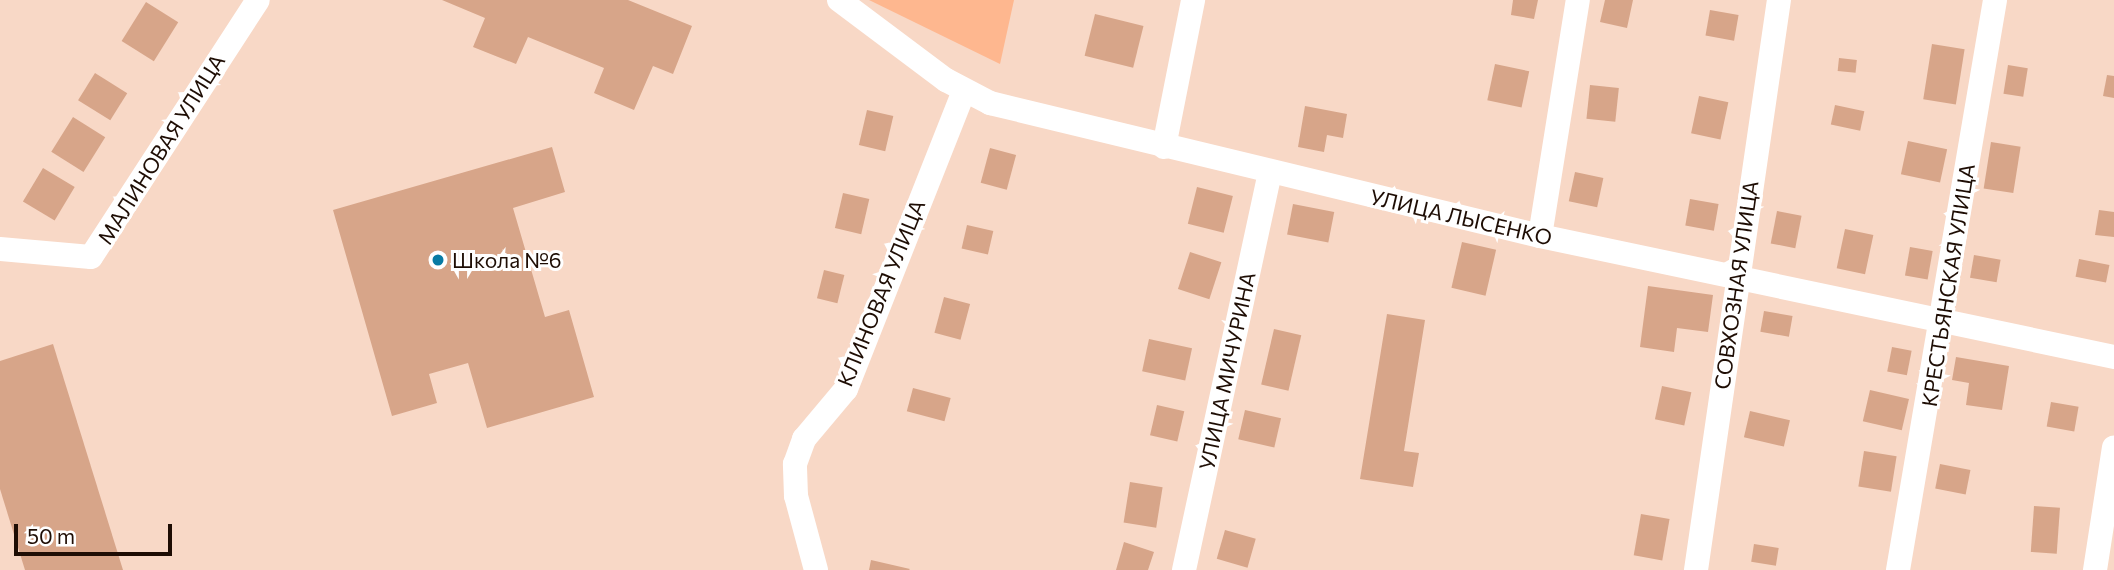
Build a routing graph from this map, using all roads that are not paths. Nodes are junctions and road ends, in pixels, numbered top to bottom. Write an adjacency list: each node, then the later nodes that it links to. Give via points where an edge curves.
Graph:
1 (258, 0): 11 (street, МАЛИНОВАЯ УЛИЦА, via 91,257)
2 (1194, 0): 8 (street)
3 (1578, 0): 10 (street)
4 (1779, 0): 12 (street, СОВХОЗНАЯ УЛИЦА)
5 (1994, 0): 13 (street, КРЕСТЬЯНСКАЯ УЛИЦА)
6 (851, 4): 7 (street, УЛИЦА ЛЫСЕНКО)
7 (964, 90): 8 (street, УЛИЦА ЛЫСЕНКО, via 990,103); 16 (street, КЛИНОВАЯ УЛИЦА, via 846,389 804,439 795,464 796,496)
8 (1164, 147): 9 (street, УЛИЦА ЛЫСЕНКО)
9 (1270, 172): 10 (street, УЛИЦА ЛЫСЕНКО); 17 (street, УЛИЦА МИЧУРИНА)
10 (1540, 236): 12 (street, УЛИЦА ЛЫСЕНКО)
11 (0, 249)
12 (1735, 279): 13 (street, УЛИЦА ЛЫСЕНКО); 18 (street, СОВХОЗНАЯ УЛИЦА)
13 (1943, 322): 14 (street, УЛИЦА ЛЫСЕНКО); 19 (street, КРЕСТЬЯНСКАЯ УЛИЦА)
14 (2114, 357)
15 (2114, 447): 20 (street)
16 (816, 570)
17 (1184, 570)
18 (1696, 570)
19 (1898, 570)
20 (2095, 570)

